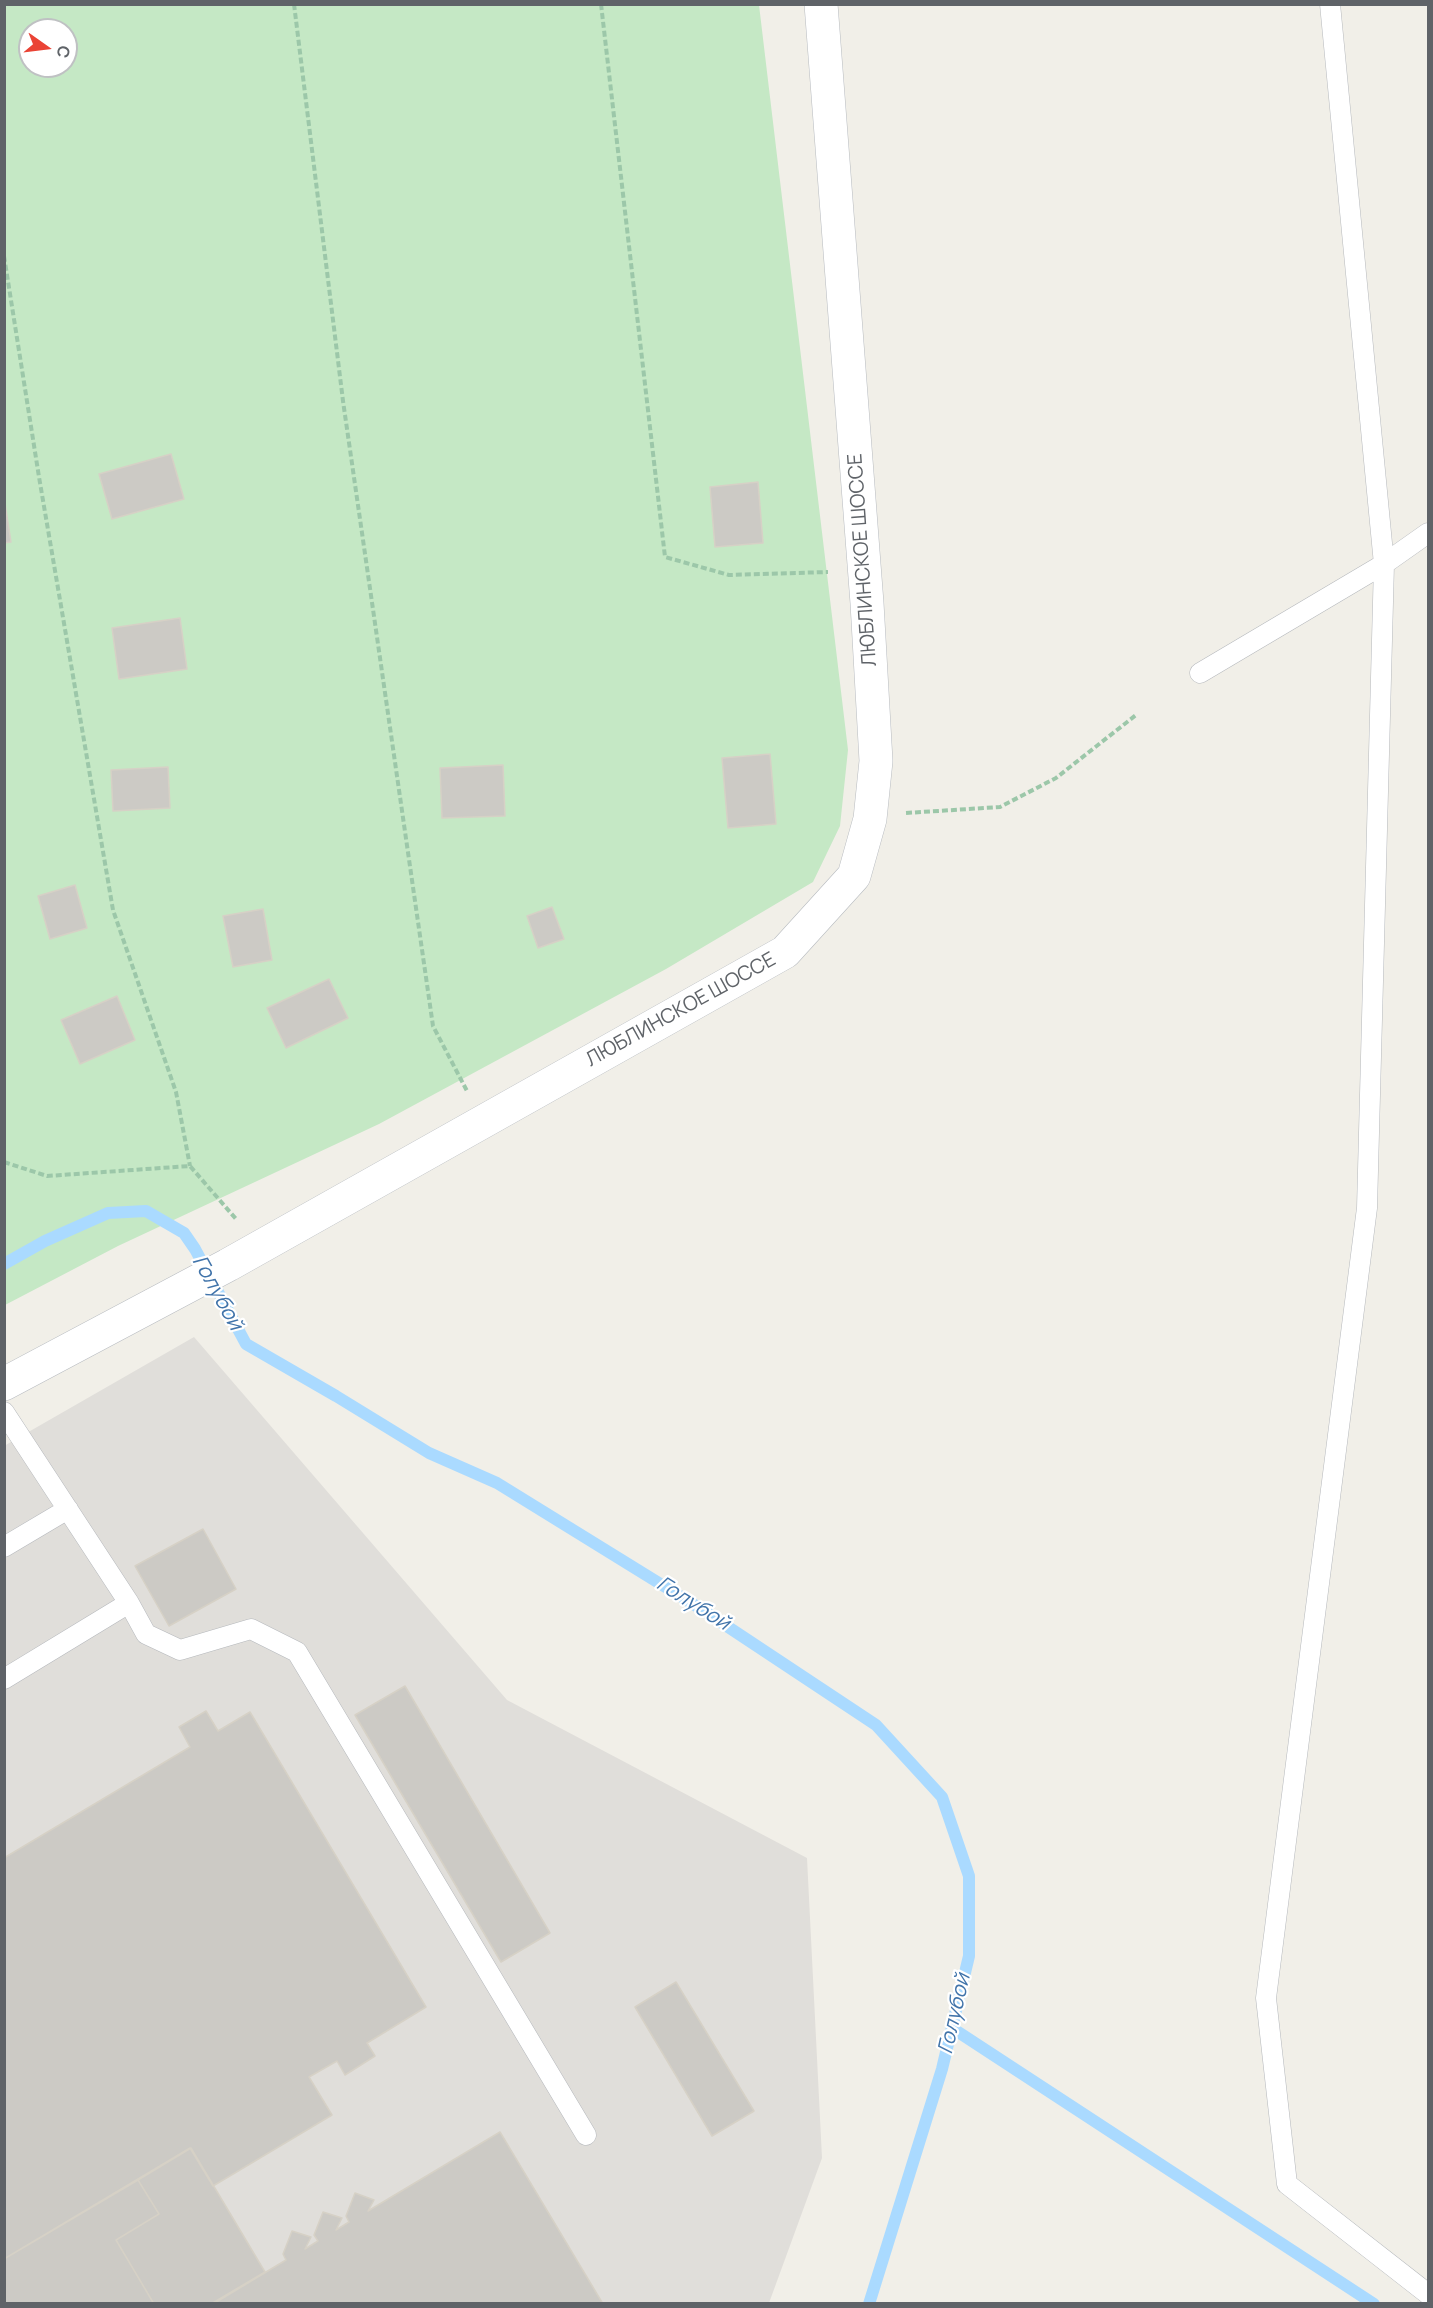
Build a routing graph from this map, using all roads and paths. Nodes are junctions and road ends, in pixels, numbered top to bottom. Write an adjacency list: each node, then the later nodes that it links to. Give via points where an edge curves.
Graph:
1 (294, 4): 12 (path, via 343,400 433,1026)
2 (601, 4): 8 (path, via 665,557 729,575)
3 (821, 4): 8 (street, ЛЮБЛИНСКОЕ ШОССЕ)
4 (1330, 4): 7 (lane)
5 (4, 256): 14 (path, via 113,910 176,1092)
6 (1428, 532): 7 (lane)
7 (1384, 564): 9 (lane); 23 (lane, via 1367,1208 1266,1998 1287,2184)
8 (865, 572): 11 (street, ЛЮБЛИНСКОЕ ШОССЕ, via 876,761)
9 (1200, 673)
10 (1136, 715): 11 (path, via 1056,778 1000,807 919,810)
11 (870, 819): 12 (street, ЛЮБЛИНСКОЕ ШОССЕ, via 854,876 785,952)
12 (483, 1121): 15 (street, ЛЮБЛИНСКОЕ ШОССЕ)
13 (4, 1161): 14 (path, via 47,1176)
14 (190, 1166): 15 (path)
15 (260, 1247): 16 (street, ЛЮБЛИНСКОЕ ШОССЕ)
16 (4, 1384)
17 (4, 1412): 18 (lane)
18 (68, 1509): 19 (lane); 20 (lane)
19 (4, 1547)
20 (129, 1603): 21 (lane); 22 (lane, via 146,1634 180,1650 251,1629 297,1652)
21 (4, 1679)
22 (586, 2136)
23 (1428, 2294)

